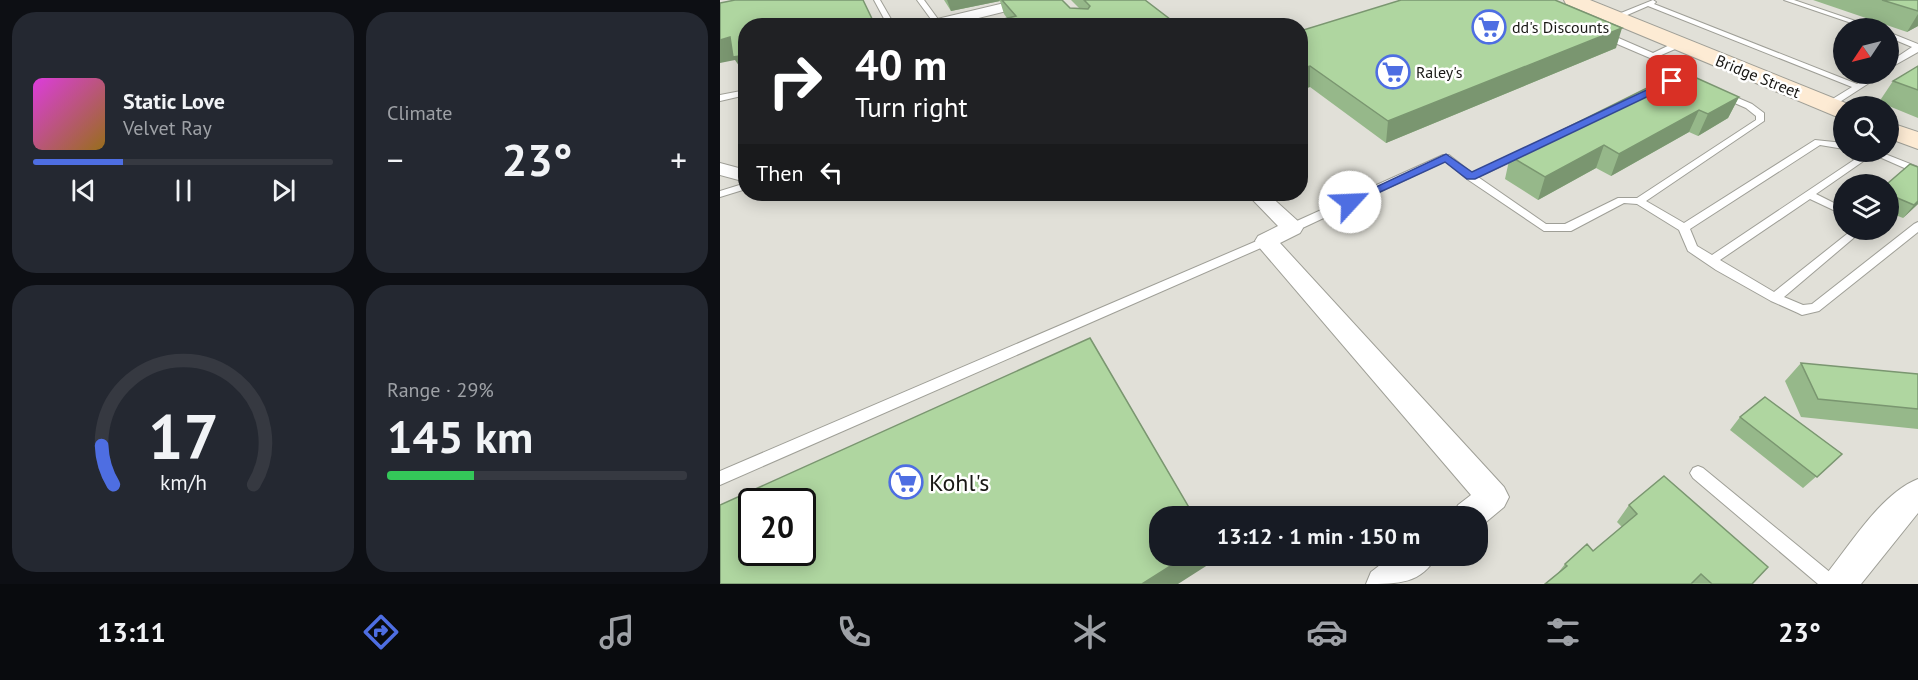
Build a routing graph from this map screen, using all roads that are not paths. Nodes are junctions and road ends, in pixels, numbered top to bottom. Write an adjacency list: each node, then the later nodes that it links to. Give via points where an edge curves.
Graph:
1 (877, 0): 9 (lane)
2 (920, 0): 10 (lane)
3 (1034, 0): 11 (street)
4 (1573, 0): 8 (main road, Bridge Street)
5 (1658, 0): 7 (lane)
6 (1787, 0): 12 (lane)
7 (1648, 4): 8 (lane); 22 (lane)
8 (1615, 17): 15 (main road, Bridge Street)
9 (887, 18)
10 (934, 18)
11 (963, 18)
12 (1842, 18)
13 (1599, 33): 17 (lane)
14 (1899, 38): 16 (lane)
15 (1679, 44): 17 (lane); 28 (main road, Bridge Street)
16 (1917, 45): 18 (lane)
17 (1653, 56): 19 (lane)
18 (1899, 60)
19 (1674, 73): 20 (lane); 23 (lane, via 1672,81)
20 (1684, 78)
21 (1863, 84): 22 (lane)
22 (1858, 87): 26 (lane)
23 (1651, 91)
24 (1717, 92): 43 (lane, via 1749,106 1761,115 1760,121)
25 (738, 94): 27 (lane)
26 (1849, 96)
27 (720, 98)
28 (1833, 107)
29 (1899, 133): 30 (main road)
30 (1918, 141)
31 (1833, 144): 47 (lane, via 1818,142)
32 (1535, 147): 38 (lane)
33 (1857, 162): 41 (lane)
34 (1897, 162): 36 (lane)
35 (720, 169): 37 (street)
36 (1918, 171)
37 (738, 174)
38 (1471, 177): 43 (lane, via 1544,226 1568,228 1622,200); 46 (lane, via 1446,158)
39 (738, 188): 40 (lane)
40 (720, 194)
41 (1808, 195): 44 (lane); 50 (lane)
42 (1264, 201): 46 (street)
43 (1639, 201): 47 (lane)
44 (1833, 207)
45 (1918, 226): 51 (lane, via 1815,308 1802,310)
46 (1292, 228): 49 (street)
47 (1684, 228): 50 (lane, via 1692,248)
48 (1846, 240): 51 (lane)
49 (1266, 241): 53 (lane); 55 (street, via 1493,497)
50 (1712, 260): 51 (lane)
51 (1775, 298)
52 (1698, 473): 58 (lane)
53 (720, 478)
54 (1918, 494): 59 (street, via 1900,507)
55 (1482, 506)
56 (1406, 566): 57 (street)
57 (1383, 584)
58 (1831, 584)
59 (1840, 584)

